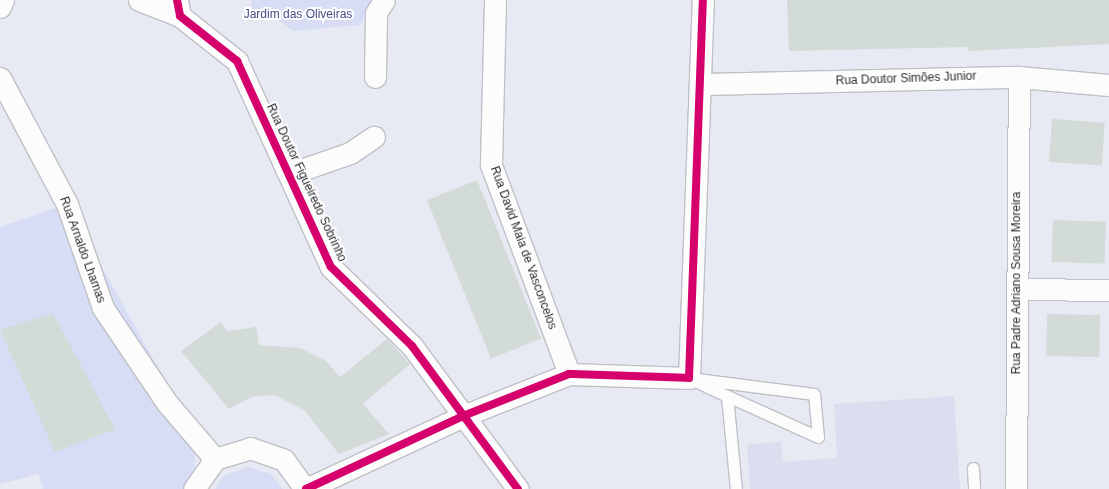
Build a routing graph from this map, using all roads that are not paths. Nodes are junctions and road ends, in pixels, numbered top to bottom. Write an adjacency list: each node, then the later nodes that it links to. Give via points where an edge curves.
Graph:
1 (3, 0): 6 (street)
2 (139, 0): 7 (street, Rua Doutor Figueiredo Sobrinho)
3 (384, 0): 8 (street, via 376,13)
4 (495, 0): 17 (street, Rua David Maia de Vasconcelos, via 491,165)
5 (703, 0): 11 (street)
6 (0, 7)
7 (179, 8): 14 (street, Rua Doutor Figueiredo Sobrinho, via 237,61)
8 (375, 77)
9 (1019, 77): 11 (street, Rua Doutor Simões Junior); 12 (street, Rua Doutor Simões Junior); 15 (street, Rua Padre Adriano Sousa Moreira)
10 (0, 78): 21 (street, Rua Arnaldo Lhamas, via 67,204 102,308 167,403)
11 (703, 84): 18 (street)
12 (1109, 85)
13 (374, 137): 14 (street, via 325,163)
14 (286, 169): 20 (street, Rua Doutor Figueiredo Sobrinho, via 331,267 412,346)
15 (1017, 289): 16 (street); 28 (street, Rua Padre Adriano Sousa Moreira)
16 (1109, 290)
17 (569, 374): 18 (street); 20 (street)
18 (689, 378): 19 (lane); 19 (lane, via 814,394 818,437)
19 (728, 396): 26 (lane)
20 (463, 416): 24 (street); 25 (street, Rua Doutor Figueiredo Sobrinho)
21 (215, 459): 23 (street); 24 (street, via 232,451 268,451 297,473)
22 (973, 468): 27 (lane)
23 (194, 489)
24 (306, 489)
25 (518, 489)
26 (736, 489)
27 (974, 489)
28 (1016, 489)

